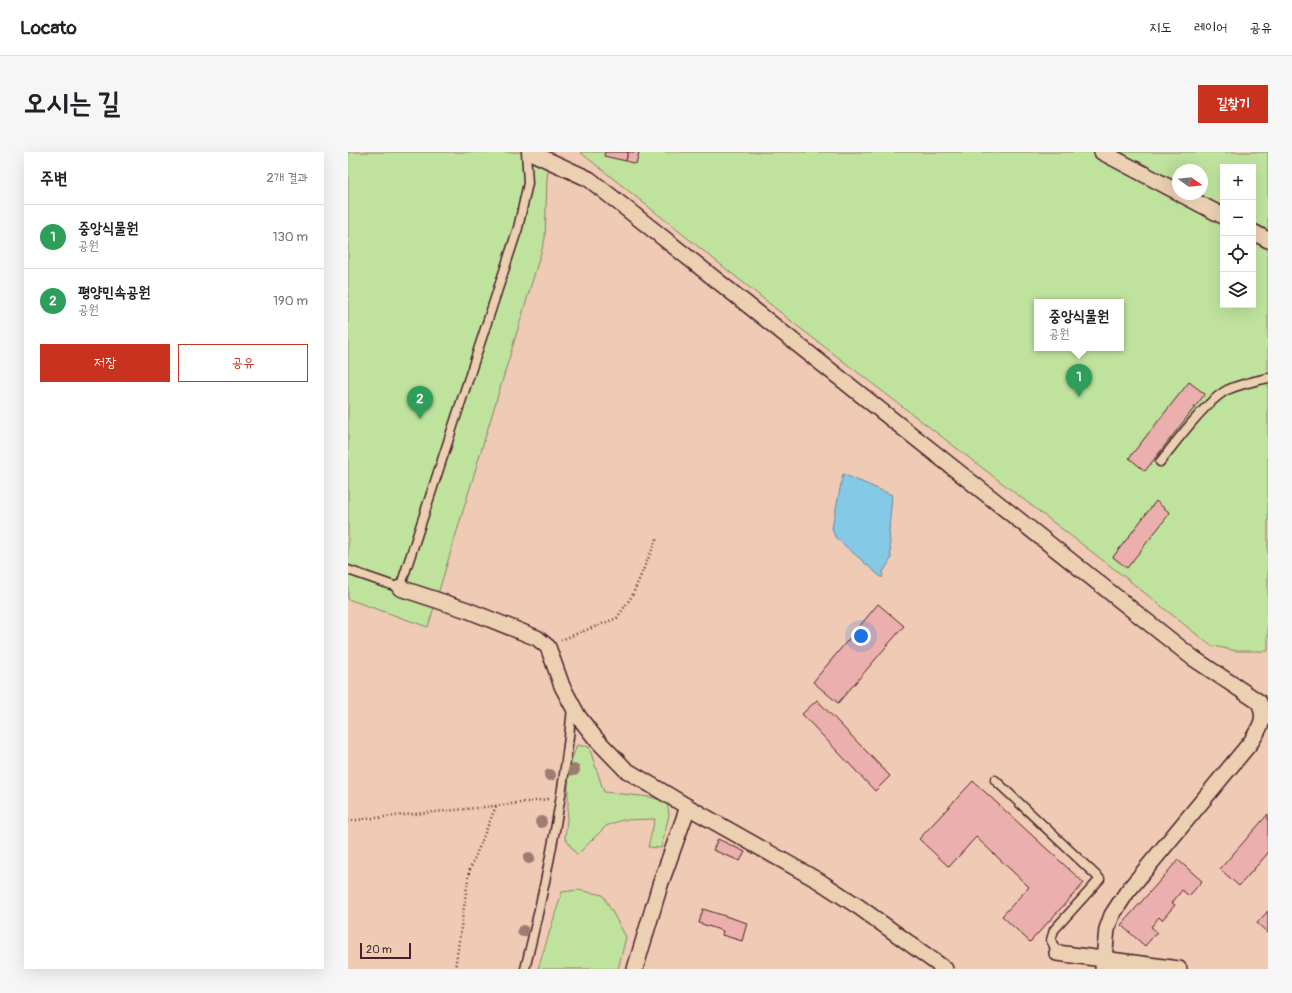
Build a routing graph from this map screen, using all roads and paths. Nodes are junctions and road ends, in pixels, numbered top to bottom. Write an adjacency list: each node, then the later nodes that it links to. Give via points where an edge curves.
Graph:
1 (526, 152): 13 (lane, via 528,184 518,228)
2 (530, 152): 16 (street, via 589,179 1193,658 1259,702)
3 (1102, 152): 4 (street)
4 (1172, 189)
5 (1192, 200): 6 (street)
6 (1220, 214)
7 (1256, 234): 8 (street)
8 (1268, 240)
9 (1268, 378): 10 (lane, via 1245,383 1226,391 1209,404)
10 (1160, 462)
11 (657, 538): 14 (path, via 632,596 617,618)
12 (348, 570): 13 (lane)
13 (400, 588): 14 (street, via 523,632 537,638)
14 (546, 646): 15 (street)
15 (573, 706): 18 (lane); 20 (street, via 596,740 626,770)
16 (1266, 712): 23 (street, via 1251,742 1127,892 1112,915 1107,929)
17 (995, 780): 22 (lane, via 1100,879 1054,930 1052,940)
18 (560, 797): 19 (path); 25 (lane, via 541,903)
19 (496, 806): 21 (path); 24 (path, via 469,872)
20 (688, 807): 26 (street, via 660,886); 27 (street, via 819,881)
21 (348, 821)
22 (1057, 953): 23 (street)
23 (1104, 964): 28 (street)
24 (455, 969)
25 (525, 969)
26 (635, 969)
27 (945, 969)
28 (1179, 969)

